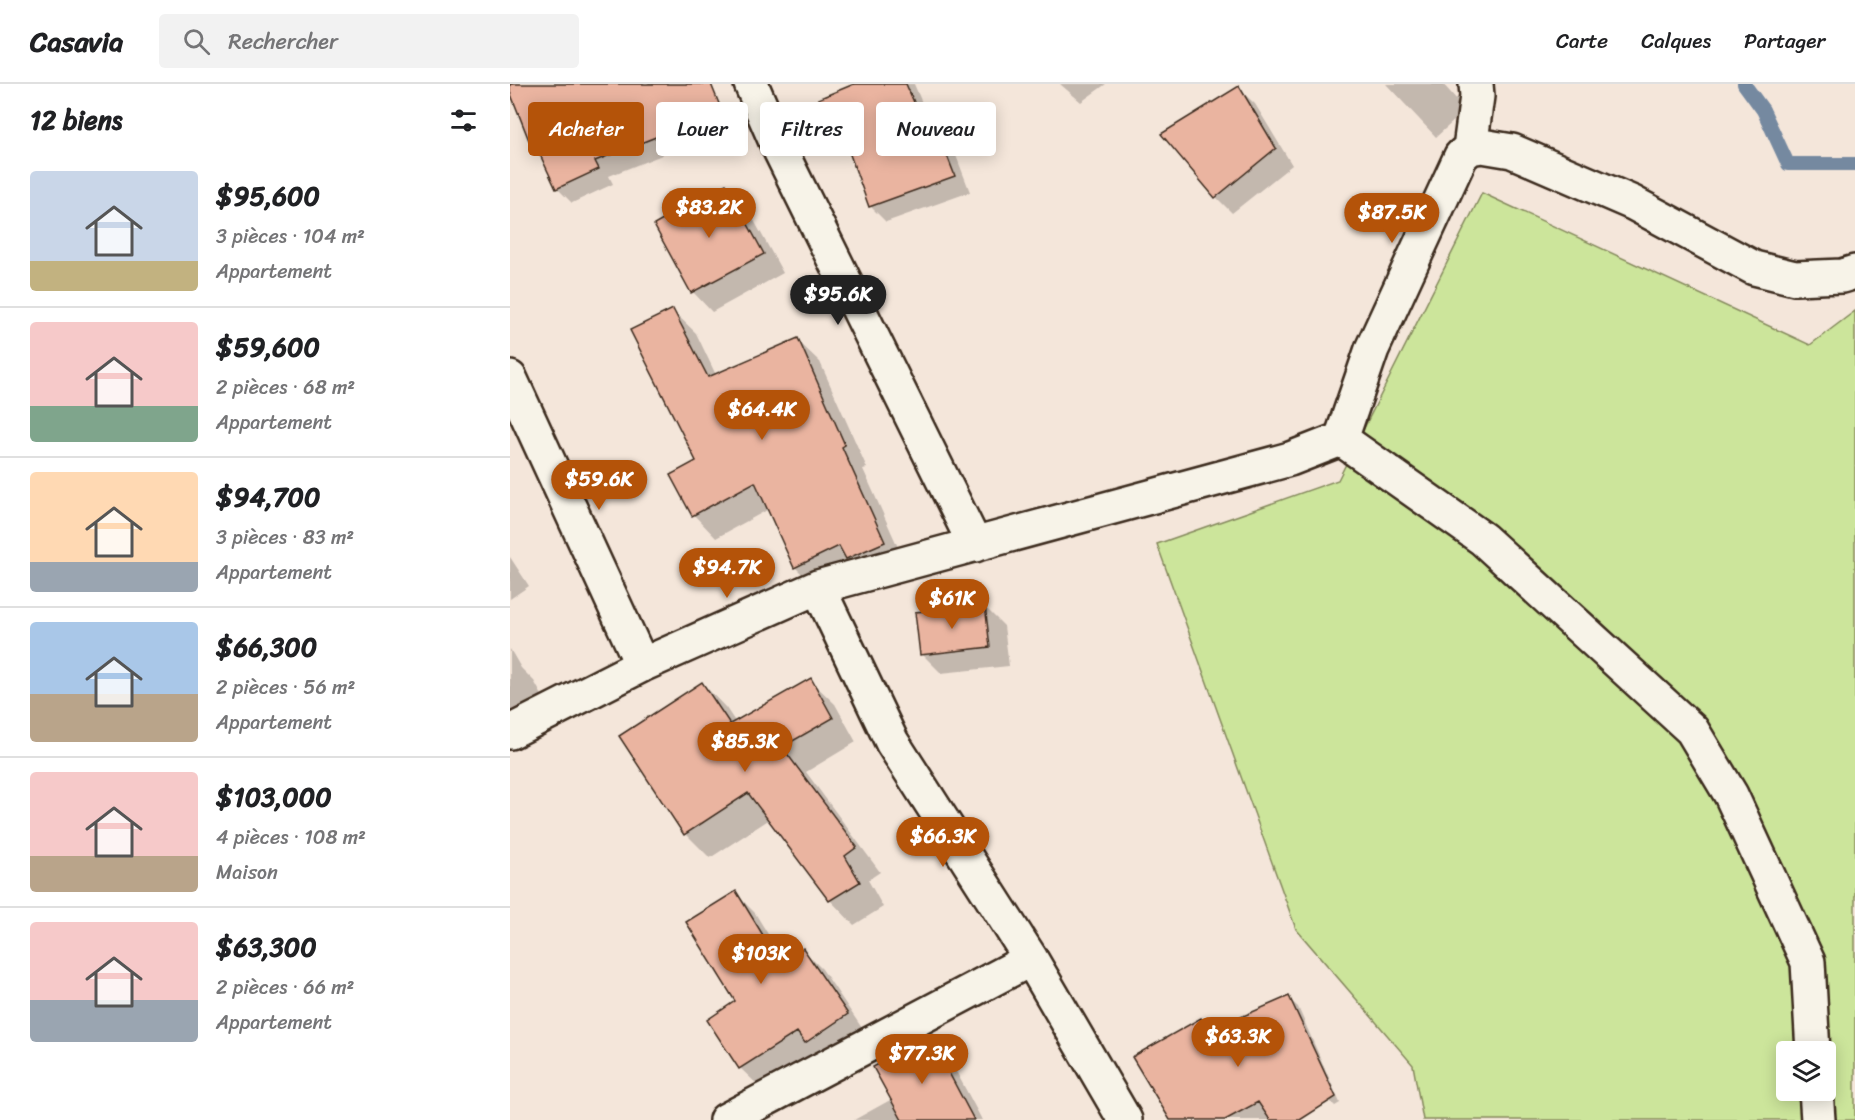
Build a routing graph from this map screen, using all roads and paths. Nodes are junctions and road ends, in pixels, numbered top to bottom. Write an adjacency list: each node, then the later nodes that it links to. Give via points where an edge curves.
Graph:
1 (751, 84): 7 (street)
2 (1476, 84): 3 (street)
3 (1470, 148): 4 (street, via 1482,146 1521,155 1633,203 1754,268 1796,278); 6 (street, via 1461,156 1372,349)
4 (1855, 272)
5 (510, 378): 9 (street)
6 (1341, 439): 7 (street, via 1290,459); 12 (street, via 1483,539 1692,729 1731,795 1808,962)
7 (975, 545): 8 (street)
8 (818, 587): 9 (street); 11 (street, via 892,742)
9 (642, 665): 10 (street)
10 (510, 732)
11 (1031, 959): 14 (street); 15 (street)
12 (1812, 1041)
13 (1817, 1101): 16 (street)
14 (726, 1120)
15 (1125, 1120)
16 (1818, 1120)

